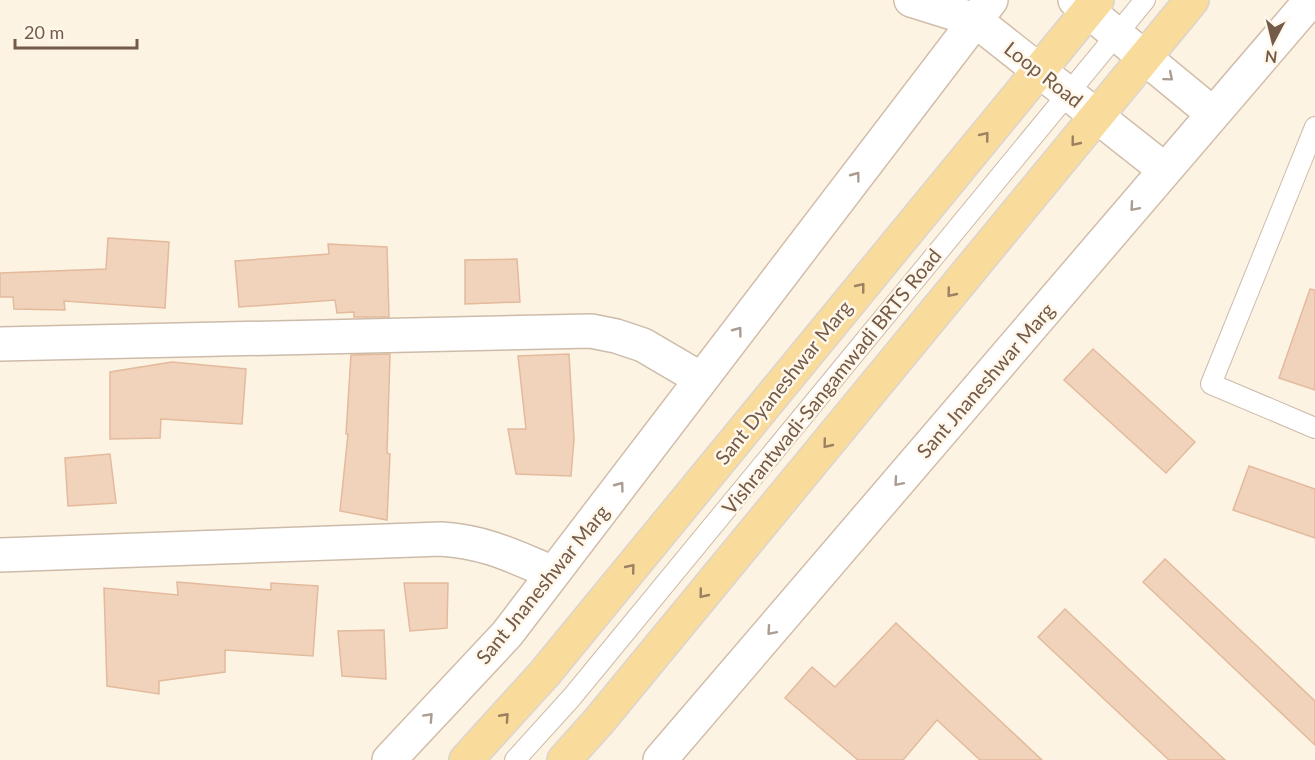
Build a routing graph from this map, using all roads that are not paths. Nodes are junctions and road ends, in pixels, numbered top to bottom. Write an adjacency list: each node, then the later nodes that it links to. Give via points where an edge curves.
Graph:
1 (911, 0): 6 (street, Loop Road)
2 (1144, 0): 7 (lane, Vishrantwadi-Sangamwadi BRTS Road)
3 (1192, 0): 8 (main road)
4 (1311, 0): 11 (street, Sant Jnaneshwar Marg)
5 (1087, 3): 7 (street); 9 (main road, Sant Dyaneshwar Marg)
6 (983, 10): 9 (street, Loop Road); 16 (street, Sant Jnaneshwar Marg, one-way to 6)
7 (1116, 33): 8 (street); 10 (lane, Vishrantwadi-Sangamwadi BRTS Road)
8 (1145, 56): 11 (street, one-way to 11); 12 (main road)
9 (1039, 70): 10 (street, Loop Road); 21 (main road, Sant Dyaneshwar Marg, one-way to 9, via 545,673)
10 (1068, 93): 12 (street, Loop Road); 22 (lane, Vishrantwadi-Sangamwadi BRTS Road, via 572,697)
11 (1213, 114): 14 (street, Sant Jnaneshwar Marg)
12 (1096, 116): 14 (street, Loop Road); 23 (main road, one-way to 23)
13 (1315, 128): 17 (lane, via 1211,384)
14 (1165, 170): 24 (street, Sant Jnaneshwar Marg, one-way to 24)
15 (0, 344): 16 (street, via 591,331 643,345)
16 (701, 379): 19 (street, Sant Jnaneshwar Marg, one-way to 16)
17 (1315, 428)
18 (0, 555): 19 (street, via 441,539 495,548)
19 (553, 573): 20 (street, Sant Jnaneshwar Marg, one-way to 19, via 507,634)
20 (389, 760)
21 (466, 760)
22 (515, 760)
23 (564, 760)
24 (660, 760)

